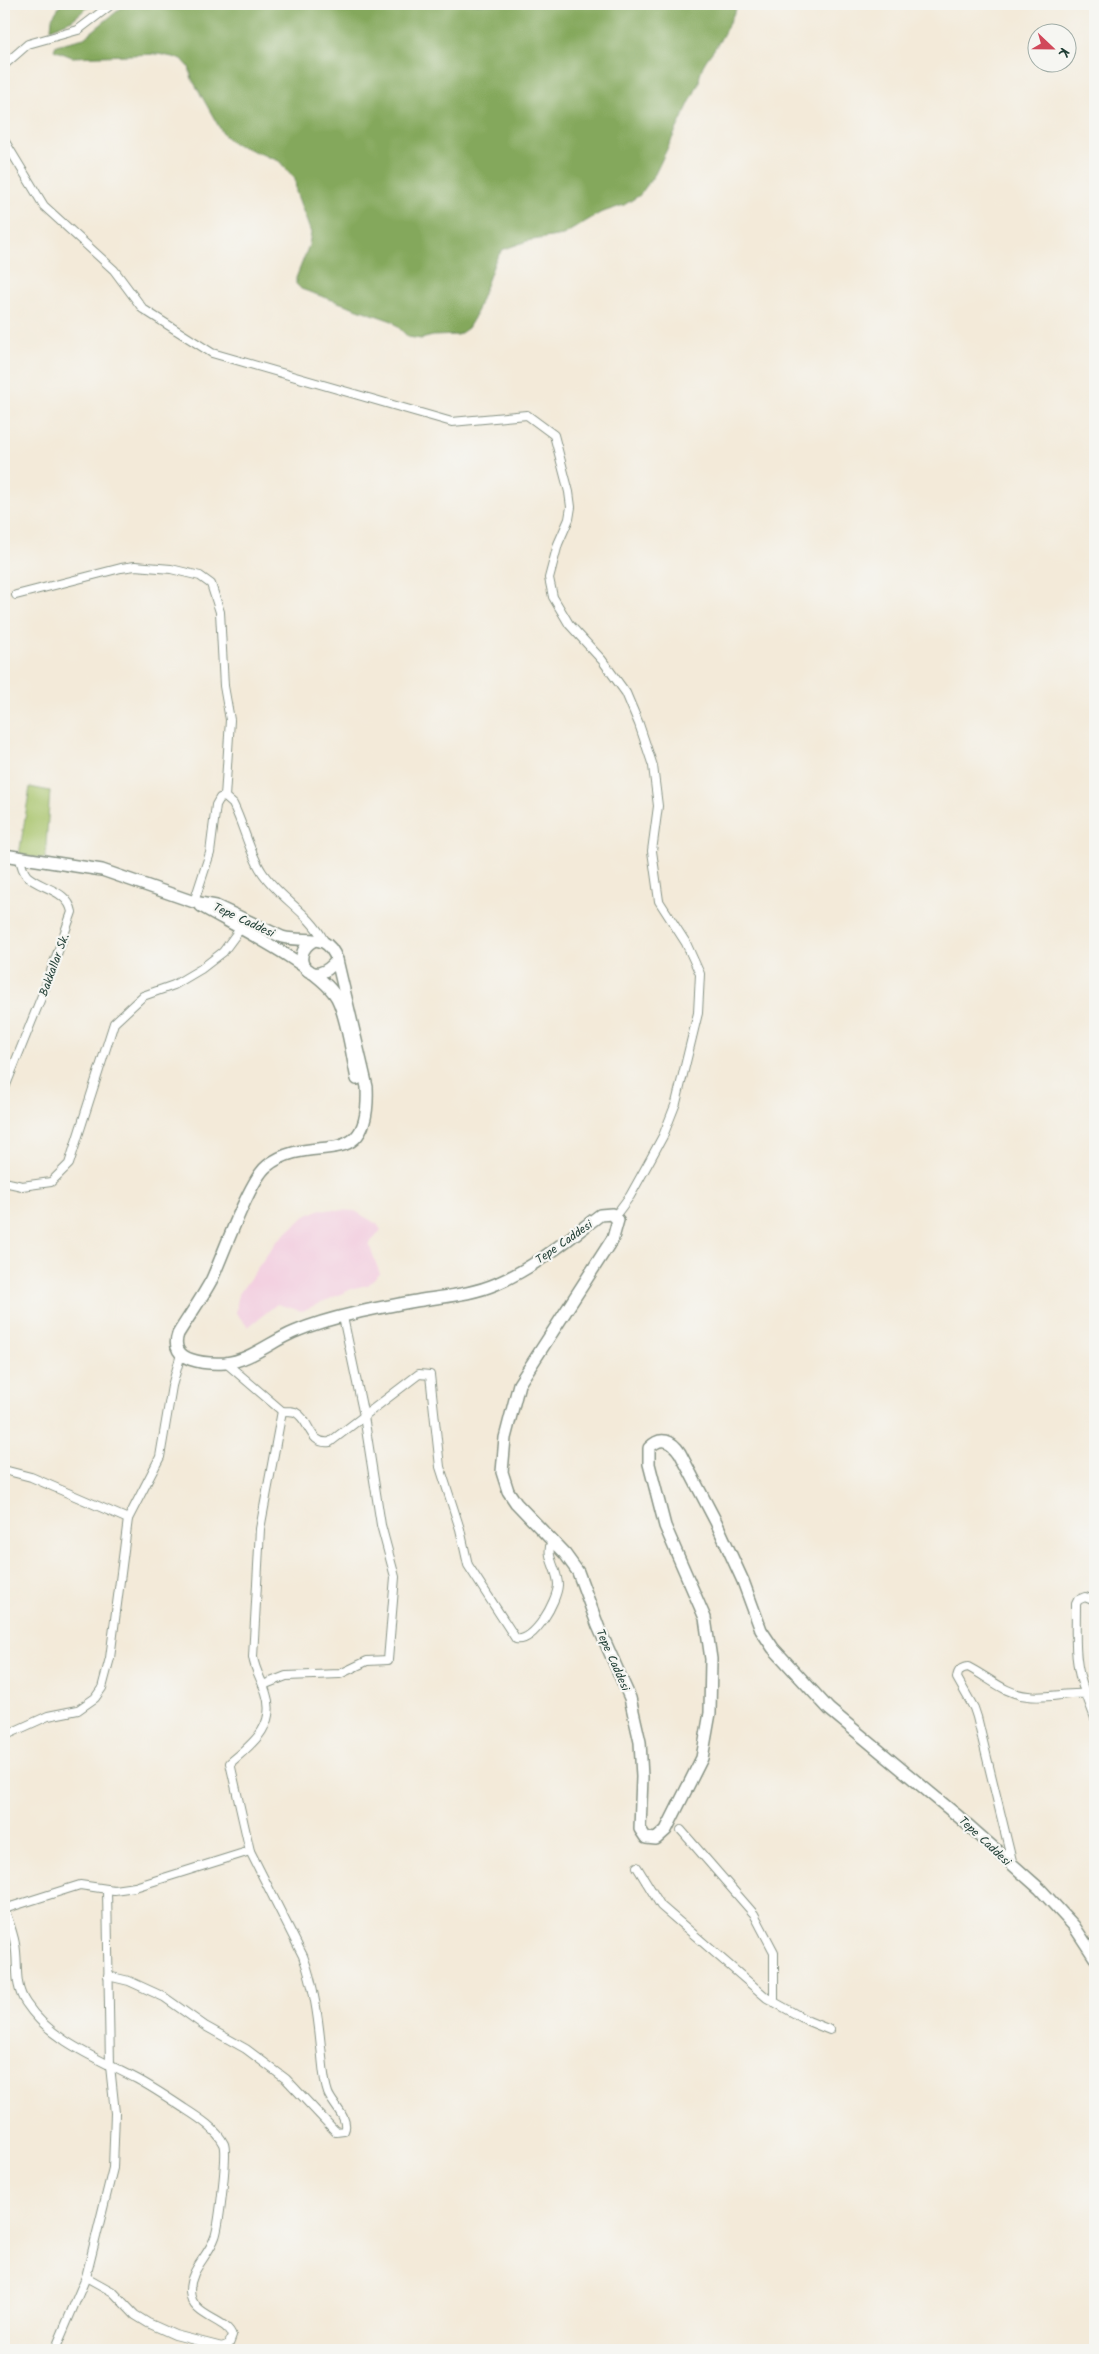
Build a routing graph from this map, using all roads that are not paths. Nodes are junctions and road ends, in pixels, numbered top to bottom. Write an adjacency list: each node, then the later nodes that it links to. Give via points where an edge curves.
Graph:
1 (112, 4): 2 (street, via 78,30 28,44)
2 (4, 65)
3 (4, 140): 16 (street, via 44,206 114,270 143,308 212,353 452,422 527,415 554,435 571,507 549,578 553,597 569,624 602,660 626,693 653,766 658,806 652,851 659,901 686,943 700,974 698,1013 676,1103 663,1136 630,1196)
4 (16, 595): 5 (street, via 136,566 171,569 207,579 220,612 222,662 230,720)
5 (225, 797): 8 (street, via 220,798 216,805 210,853); 10 (street, via 233,804 262,872 317,928)
6 (4, 855): 7 (street, Tepe Caddesi)
7 (20, 858): 8 (street, Tepe Caddesi, via 102,870); 13 (street, Bakkallar Sk., via 28,876 62,896 72,912)
8 (194, 902): 9 (street, Tepe Caddesi); 10 (street, Tepe Caddesi, via 216,906 282,937)
9 (240, 928): 12 (street, Tepe Caddesi); 15 (street, via 224,952 174,985 143,996 114,1023 69,1164 51,1182 22,1186)
10 (318, 941): 11 (street, via 333,948); 12 (street, via 308,944 302,954 303,964)
11 (337, 960): 12 (street, via 326,972); 14 (street, via 366,1087)
12 (310, 972): 14 (street, Tepe Caddesi, via 327,986 340,1004)
13 (4, 1090)
14 (365, 1113): 18 (street, via 361,1131 348,1144 296,1151 264,1168 210,1282 178,1334 175,1342)
15 (4, 1182)
16 (615, 1216): 17 (street, Tepe Caddesi, via 600,1216 541,1259 488,1287); 24 (street, Tepe Caddesi, via 618,1225 612,1238 526,1369 509,1418 503,1459 504,1480 516,1503)
17 (343, 1317): 19 (street, Tepe Caddesi, via 296,1331); 21 (street)
18 (181, 1354): 19 (street, Tepe Caddesi, via 199,1362); 23 (street, via 160,1457)
19 (226, 1363): 20 (street)
20 (282, 1411): 21 (street, via 295,1412 314,1438 323,1443 330,1442); 26 (street, via 260,1537 254,1657 256,1674)
21 (364, 1416): 24 (street, via 419,1374 430,1375 440,1467 468,1564 516,1639 525,1639 534,1632 557,1592 558,1580 549,1552); 26 (street, via 381,1526 395,1577 388,1660 367,1661 340,1674 286,1676)
22 (4, 1470): 23 (street, via 31,1477)
23 (128, 1519): 29 (street, via 110,1658 102,1688 95,1698 78,1710 48,1716)
24 (552, 1541): 32 (street, Tepe Caddesi, via 578,1572 630,1698 641,1760 640,1829 646,1838 662,1836 680,1805 702,1758 710,1713 712,1659 705,1618 673,1548 649,1464 649,1448 658,1440 664,1440 675,1445 680,1453 716,1522 761,1630 773,1648 829,1709 952,1810)
25 (1095, 1601): 27 (street, via 1084,1597 1076,1604 1079,1678)
26 (263, 1685): 31 (street, via 269,1707 265,1729 230,1763)
27 (1086, 1694): 28 (street); 32 (street, via 1028,1696 1008,1691 968,1667 958,1673 957,1678 977,1717 1014,1860)
28 (1095, 1718)
29 (4, 1736)
30 (681, 1830): 38 (street, via 754,1914 774,1952)
31 (250, 1851): 34 (street, via 135,1887); 37 (street, via 309,1973 328,2093 344,2120 344,2131 336,2132 286,2079 246,2049 205,2026 164,1997 129,1981)
32 (1012, 1866): 36 (street, Tepe Caddesi, via 1059,1908)
33 (637, 1868): 38 (street, via 661,1906)
34 (107, 1889): 35 (street, via 89,1885 71,1887); 37 (street)
35 (4, 1909): 40 (street, via 15,1945 16,1980 35,2016 69,2043)
36 (1095, 1958)
37 (108, 1976): 40 (street)
38 (774, 2002): 39 (street)
39 (830, 2030)
40 (110, 2066): 41 (street, via 116,2139 113,2168); 41 (street, via 138,2079 194,2114 225,2147 218,2229 193,2275 190,2291 201,2312 229,2330 231,2340 222,2347 161,2330 135,2315 106,2287)
41 (86, 2277): 42 (street)
42 (54, 2350)

